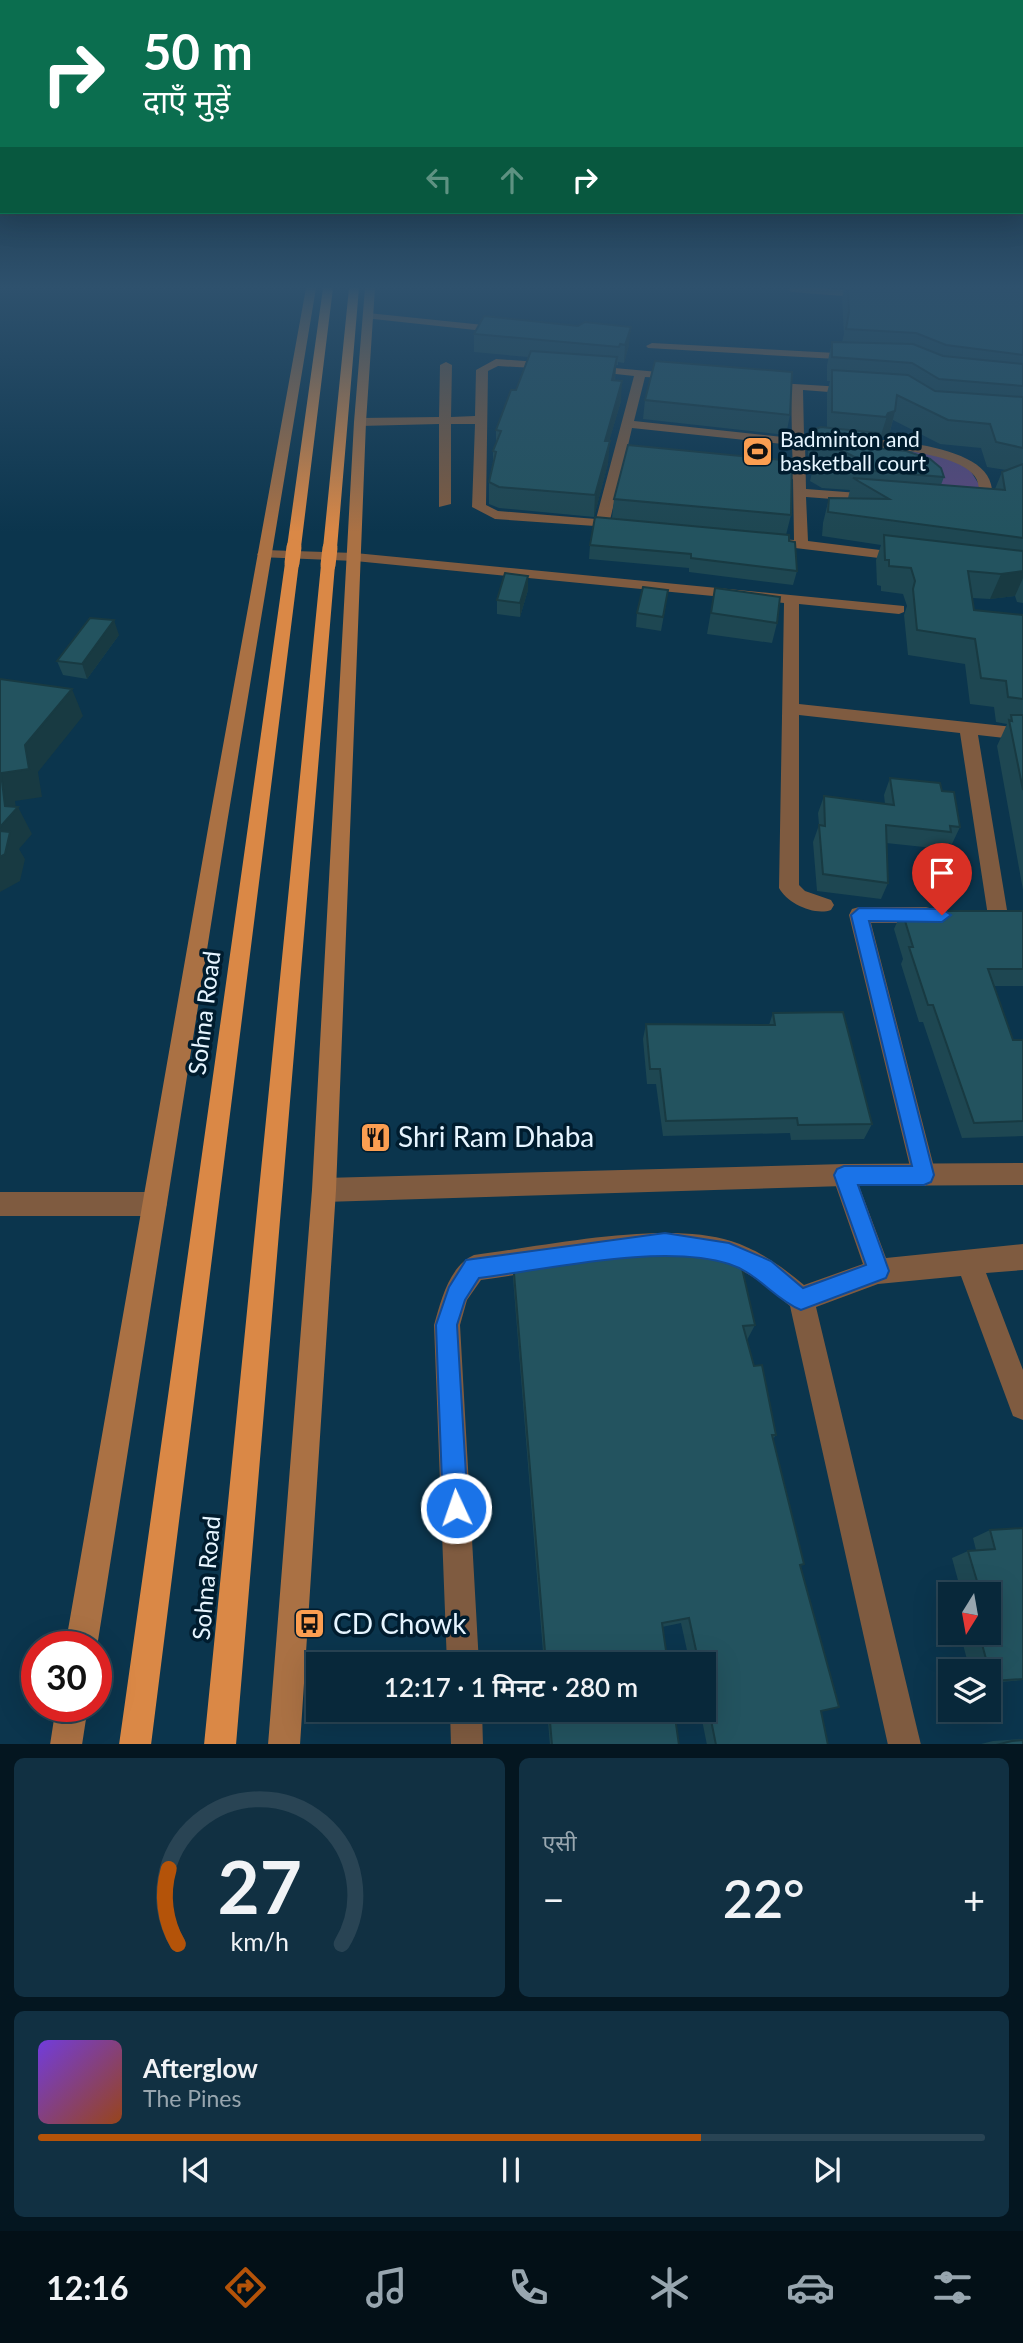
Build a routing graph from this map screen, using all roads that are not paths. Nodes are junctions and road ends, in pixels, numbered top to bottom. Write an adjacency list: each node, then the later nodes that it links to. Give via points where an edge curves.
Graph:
1 (297, 369): 30 (main road)
2 (317, 369): 58 (highway, Sohna Road)
3 (346, 369): 31 (highway, Sohna Road)
4 (365, 369): 16 (main road)
5 (446, 369): 14 (street)
6 (483, 369): 15 (street)
7 (597, 369): 8 (street)
8 (640, 373): 9 (street); 13 (street)
9 (688, 377)
10 (756, 383): 11 (street)
11 (797, 386): 12 (street); 17 (street)
12 (864, 391)
13 (626, 424): 17 (street); 18 (street)
14 (444, 426): 15 (street); 16 (street); 24 (street)
15 (481, 426): 26 (street, via 479,507 484,512)
16 (361, 428): 32 (main road)
17 (798, 440): 21 (street); 25 (street, via 936,451 967,460 978,468 987,488 984,496)
18 (618, 457): 19 (street); 26 (street)
19 (657, 461)
20 (758, 468): 21 (street)
21 (800, 476): 22 (street)
22 (800, 492): 23 (street); 29 (street)
23 (882, 499)
24 (444, 504)
25 (950, 505)
26 (602, 524): 27 (street)
27 (629, 526)
28 (761, 540): 29 (street)
29 (801, 544): 33 (street)
30 (264, 554): 31 (street); 47 (main road)
31 (329, 556): 32 (street); 59 (highway, Sohna Road)
32 (355, 557): 34 (street); 45 (main road)
33 (918, 558)
34 (792, 598): 35 (street); 36 (street)
35 (899, 609)
36 (789, 708): 37 (street); 39 (street, via 789,888 798,897)
37 (968, 727): 38 (street); 41 (street, via 991,915)
38 (1023, 733)
39 (824, 905)
40 (942, 915): 44 (street, via 859,915)
41 (1023, 916)
42 (1023, 1174): 44 (street)
43 (844, 1175): 44 (street); 45 (street); 50 (street)
44 (924, 1175)
45 (324, 1190): 60 (main road)
46 (0, 1204): 47 (street)
47 (155, 1204): 53 (main road)
48 (1023, 1257): 49 (street)
49 (968, 1260): 50 (street); 52 (street)
50 (878, 1271): 51 (street)
51 (801, 1299): 54 (street, via 764,1268 729,1253 665,1244 474,1268 456,1294 446,1325); 62 (street)
52 (1023, 1406)
53 (84, 1631)
54 (462, 1652)
55 (70, 1722): 57 (main road)
56 (466, 1722): 61 (street)
57 (66, 1744)
58 (135, 1744)
59 (220, 1744)
60 (284, 1744)
61 (467, 1744)
62 (905, 1744)

